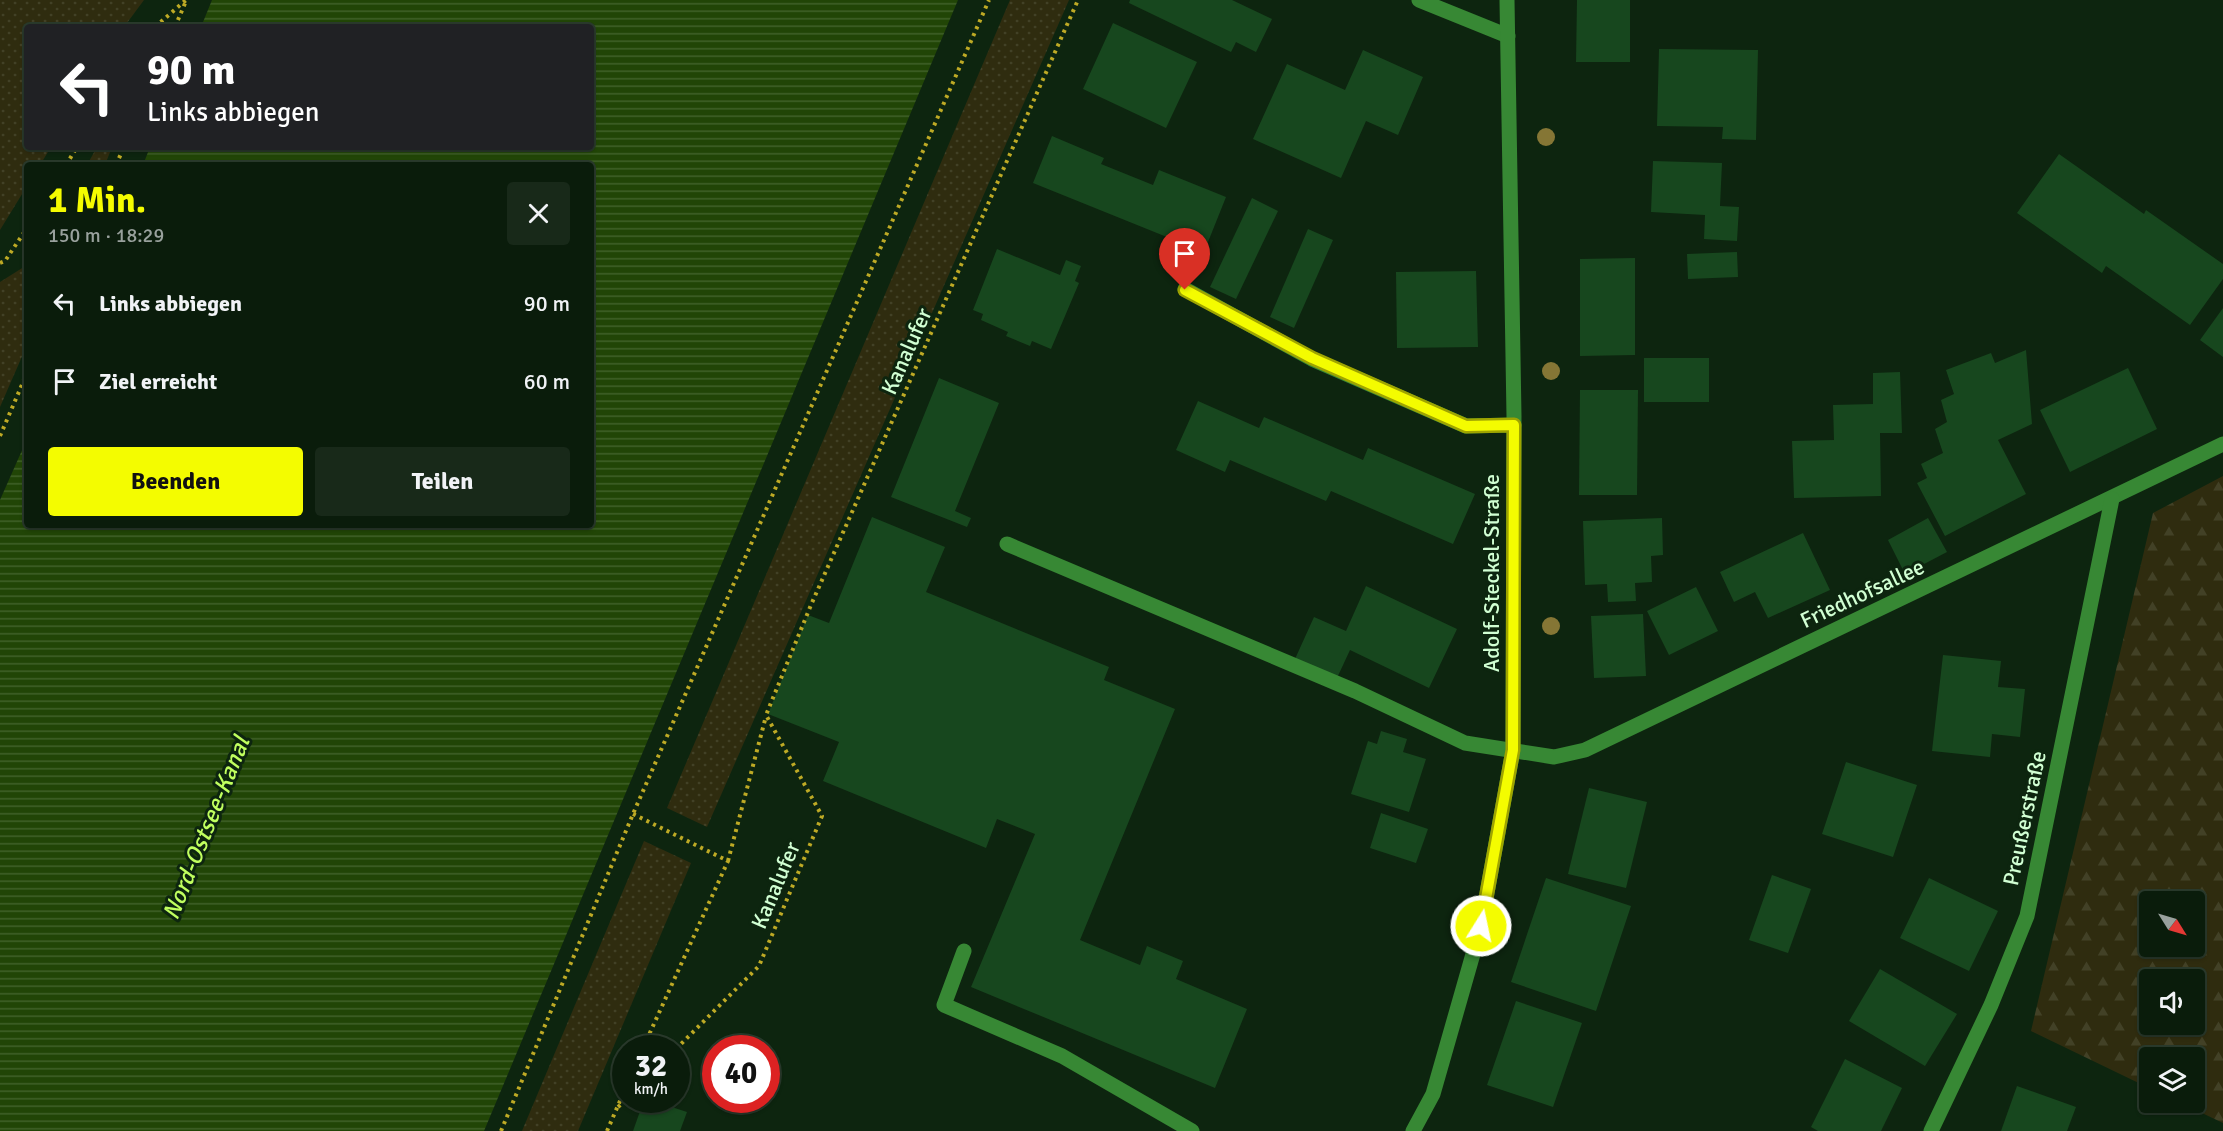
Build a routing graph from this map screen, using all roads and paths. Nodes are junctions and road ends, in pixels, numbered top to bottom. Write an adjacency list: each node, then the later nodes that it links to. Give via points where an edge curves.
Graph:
1 (186, 0): 6 (path); 7 (path)
2 (989, 0): 20 (path)
3 (1078, 0): 18 (path, Kanalufer, via 811,605)
4 (1419, 0): 8 (street)
5 (1508, 0): 8 (street, Adolf-Steckel-Straße)
6 (158, 24)
7 (176, 24)
8 (1508, 36): 13 (street, Adolf-Steckel-Straße)
9 (24, 232): 10 (path)
10 (0, 263)
11 (1185, 290): 13 (street, via 1312,358 1466,426)
12 (24, 380): 14 (path)
13 (1514, 425): 19 (street, Adolf-Steckel-Straße)
14 (0, 436)
15 (2223, 444): 16 (street, Friedhofsallee)
16 (2112, 499): 19 (street, Friedhofsallee, via 1585,750 1554,757); 30 (street, Preußerstraße, via 2027,916 1991,1005)
17 (1007, 544): 19 (street, Friedhofsallee, via 1355,691 1465,743)
18 (766, 716): 21 (path, Kanalufer); 24 (path, Kanalufer, via 822,816 759,966)
19 (1513, 750): 29 (street, Adolf-Steckel-Straße, via 1481,926 1432,1094)
20 (633, 814): 21 (path); 26 (path)
21 (728, 861): 23 (path, Kanalufer)
22 (964, 951): 28 (street, via 944,1005 1062,1056)
23 (649, 1035)
24 (690, 1035)
25 (614, 1113): 27 (path)
26 (501, 1131)
27 (607, 1131)
28 (1192, 1131)
29 (1413, 1131)
30 (1931, 1131)

